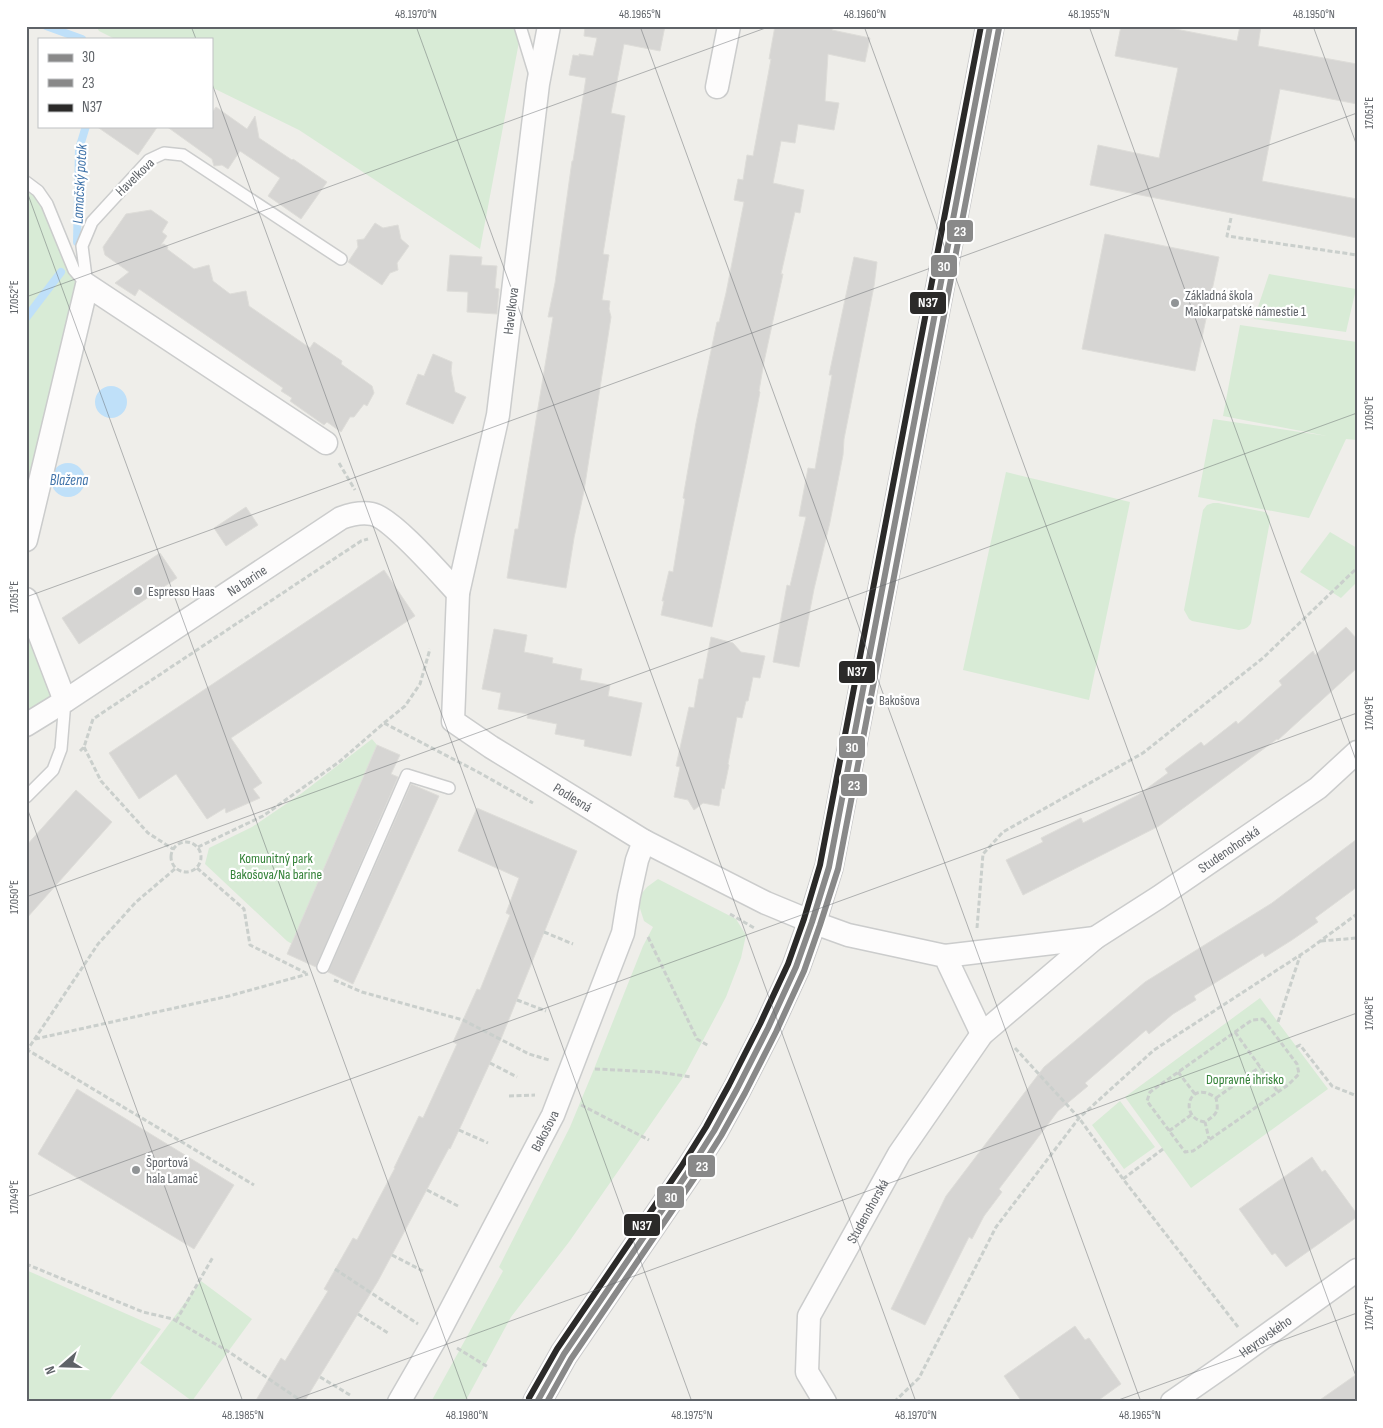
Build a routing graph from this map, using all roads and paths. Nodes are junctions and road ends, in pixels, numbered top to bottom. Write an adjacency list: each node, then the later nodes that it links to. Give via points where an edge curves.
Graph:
1 (520, 26): 7 (lane)
2 (549, 26): 7 (street, Havelkova)
3 (729, 26): 8 (street)
4 (977, 26): 6 (lane)
5 (990, 26): 6 (street)
6 (982, 64): 38 (street, via 829,867)
7 (538, 84): 19 (street, Havelkova, via 498,415)
8 (717, 87)
9 (26, 182): 13 (lane, via 38,191 46,204 74,270)
10 (1231, 218): 11 (path, via 1227,236)
11 (1357, 255)
12 (341, 259): 13 (lane, Havelkova, via 183,155 164,153 148,160 92,222 82,246)
13 (87, 285): 14 (street); 17 (street)
14 (326, 443): 15 (path)
15 (356, 491)
16 (375, 536): 25 (path, via 361,541 93,719)
17 (26, 540)
18 (1357, 568): 39 (path, via 1263,658 1143,753 1003,832 983,854)
19 (458, 593): 22 (street, Na barine, via 394,527 374,514 356,513 342,518); 31 (street, Podlesná, via 453,721)
20 (26, 600): 22 (street)
21 (431, 640): 23 (path, via 420,684 406,706)
22 (65, 701): 24 (street, Na barine); 29 (lane, via 62,749 53,770)
23 (384, 722): 30 (path); 32 (path, via 339,762 262,816)
24 (26, 724)
25 (84, 747): 27 (path); 33 (path, via 101,781 148,833)
26 (1357, 752): 43 (street, Studenohorská, via 1318,788)
27 (78, 754)
28 (450, 788): 49 (lane, via 407,775)
29 (26, 797)
30 (535, 805)
31 (644, 841): 38 (street, Podlesná, via 766,903); 62 (street, Bakošova, via 636,860 623,933)
32 (198, 847): 33 (path, via 192,842 182,841); 35 (path, via 201,859)
33 (173, 849): 34 (path, via 170,856)
34 (176, 868): 35 (path, via 188,872); 56 (path, via 136,902 98,944)
35 (197, 868): 50 (path, via 244,909 250,945)
36 (724, 911): 40 (path)
37 (1357, 914): 45 (path)
38 (812, 922): 48 (street, Studenohorská, via 848,935); 102 (street, via 768,1028 714,1131 564,1354)
39 (976, 928)
40 (756, 929)
41 (544, 932): 46 (path)
42 (645, 932): 57 (path, via 697,1040)
43 (1095, 938): 48 (street, Studenohorská); 55 (street, Studenohorská)
44 (1357, 938): 45 (path)
45 (1321, 941): 47 (path)
46 (573, 944)
47 (1300, 955): 53 (path); 73 (path, via 1154,1050)
48 (945, 956): 55 (street)
49 (322, 973): 50 (path); 62 (path, via 362,992 463,1020 528,1054)
50 (308, 974): 56 (path, via 229,996)
51 (517, 1000): 52 (path)
52 (546, 1011)
53 (1278, 1022)
54 (1235, 1032): 63 (path); 64 (path); 67 (path, via 1252,1020 1263,1019 1297,1064 1299,1074)
55 (982, 1034): 103 (street, Studenohorská, via 899,1154 809,1316 807,1372)
56 (35, 1039): 60 (path)
57 (709, 1046)
58 (1296, 1047): 70 (path, via 1300,1045 1332,1086)
59 (1015, 1048): 73 (path)
60 (27, 1050): 82 (path)
61 (490, 1063): 65 (path)
62 (572, 1067): 66 (path, via 657,1072); 68 (street, Bakošova)
63 (1260, 1067): 67 (path); 71 (path)
64 (1178, 1072): 69 (path); 76 (path, via 1150,1092 1148,1101)
65 (517, 1077)
66 (692, 1078)
67 (1278, 1092): 77 (path)
68 (561, 1094): 78 (path); 94 (street, Bakošova)
69 (1195, 1094): 71 (path, via 1208,1092); 72 (path, via 1189,1102)
70 (1357, 1096)
71 (1216, 1098): 74 (path, via 1218,1108 1214,1116)
72 (1192, 1115): 74 (path); 76 (path)
73 (1080, 1118): 81 (path); 104 (path, via 996,1227 919,1378)
74 (1205, 1122): 77 (path)
75 (459, 1130): 79 (path)
76 (1169, 1131): 77 (path, via 1185,1152)
77 (1209, 1139)
78 (649, 1140)
79 (488, 1143)
80 (1162, 1149): 81 (path)
81 (1123, 1179): 95 (path)
82 (254, 1185)
83 (426, 1190): 84 (path)
84 (458, 1206)
85 (392, 1255): 90 (path)
86 (213, 1257): 92 (path)
87 (26, 1264): 92 (path, via 143,1312)
88 (335, 1269): 94 (path)
89 (1357, 1270): 95 (street, Heyrovského)
90 (423, 1272)
91 (358, 1314): 93 (path)
92 (176, 1321): 100 (path)
93 (388, 1333)
94 (437, 1336): 101 (street, Bakošova)
95 (1252, 1345): 105 (street, Heyrovského)
96 (470, 1355): 97 (path)
97 (488, 1367)
98 (320, 1376): 99 (path)
99 (350, 1395)
100 (303, 1402)
101 (399, 1402)
102 (537, 1402)
103 (825, 1402)
104 (894, 1402)
105 (1172, 1402)

